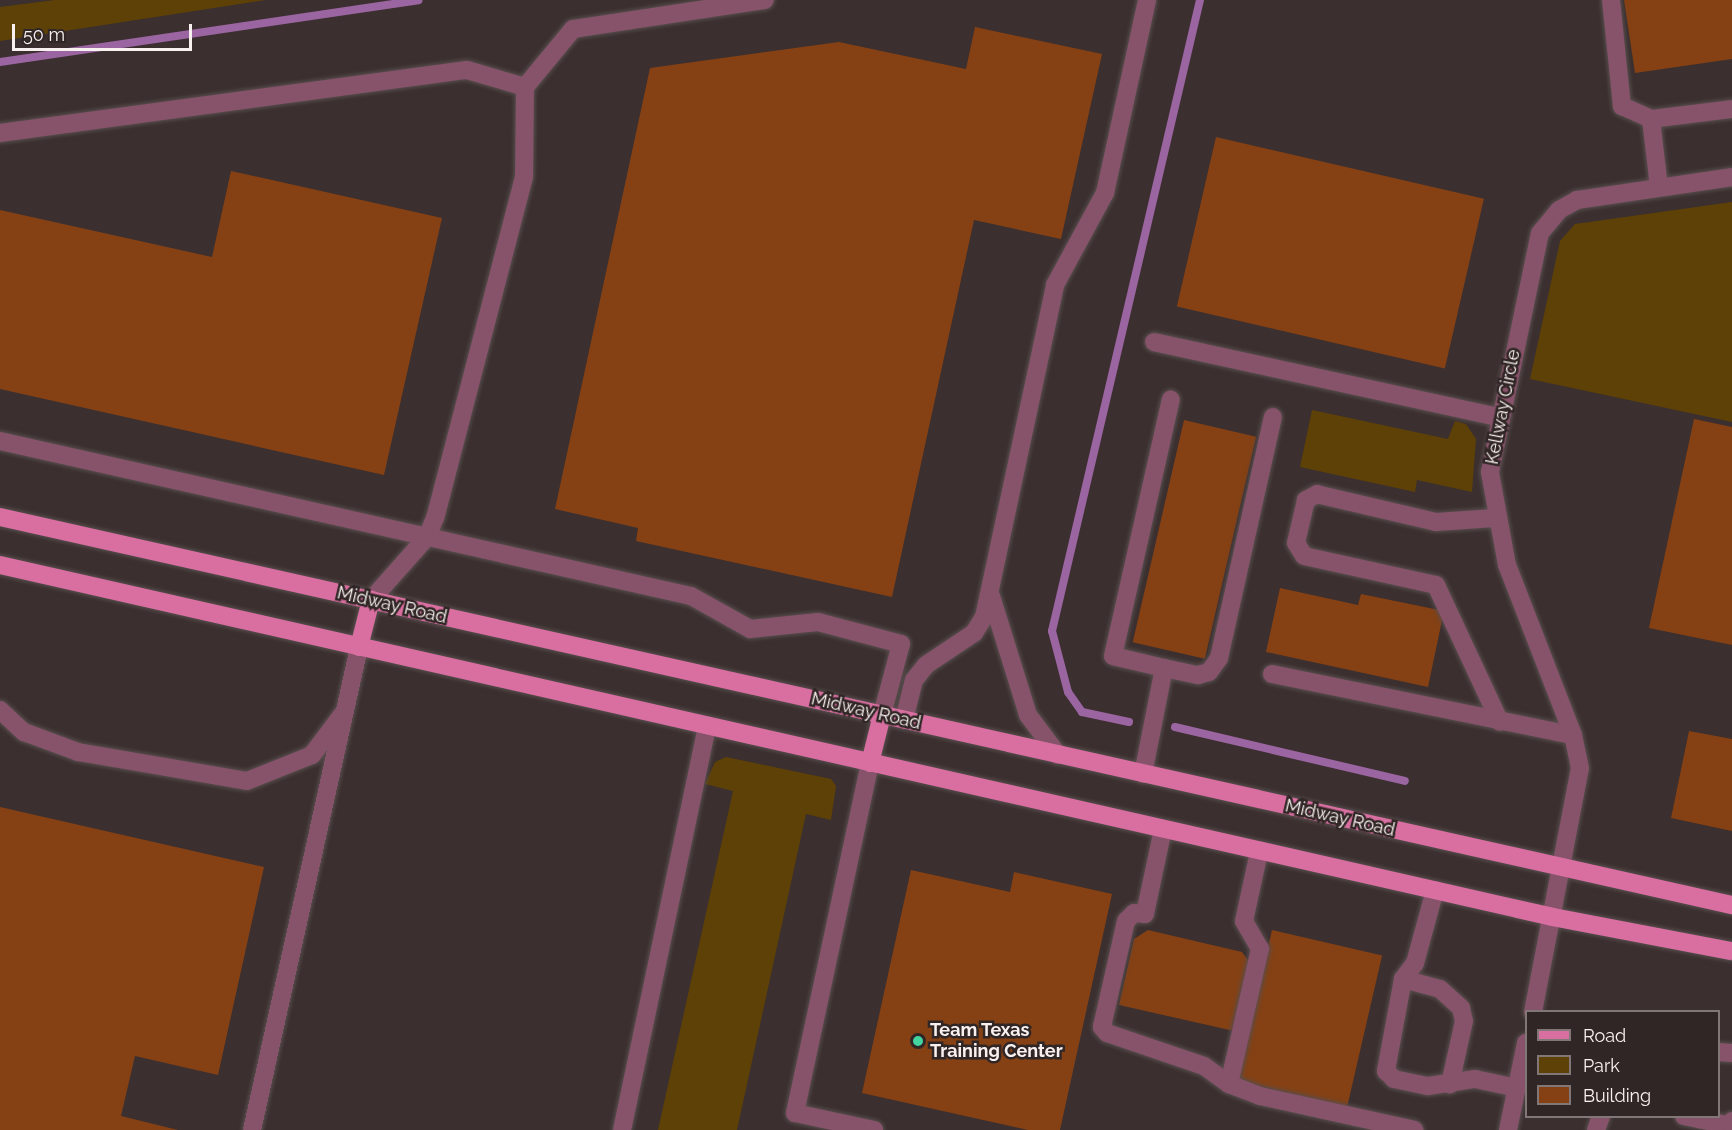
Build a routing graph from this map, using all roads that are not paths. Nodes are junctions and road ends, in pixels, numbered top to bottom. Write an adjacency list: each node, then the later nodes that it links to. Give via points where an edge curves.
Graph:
1 (765, 0): 4 (street, via 573,29)
2 (1147, 0): 19 (street, via 1105,193 1055,285)
3 (1611, 0): 6 (street, via 1622,106)
4 (525, 87): 7 (street, via 467,70); 17 (street, via 524,177)
5 (1732, 110): 6 (street)
6 (1651, 119): 9 (street)
7 (0, 133)
8 (1732, 177): 9 (street, Kellway Circle)
9 (1659, 187): 13 (street, Kellway Circle, via 1577,200 1559,210 1540,233)
10 (1154, 342): 13 (street)
11 (1171, 399): 22 (street, via 1113,656)
12 (1273, 417): 22 (street, via 1219,658 1209,672 1198,675)
13 (1499, 417): 16 (street, Kellway Circle, via 1490,472)
14 (0, 441): 17 (street)
15 (0, 517): 20 (main road, Midway Road)
16 (1495, 518): 28 (street, via 1436,522 1317,494 1306,500 1296,543 1304,556 1436,585); 30 (street, Kellway Circle, via 1507,565)
17 (427, 537): 20 (street); 26 (street, via 691,596 750,629 818,622 901,644)
18 (0, 565): 21 (main road)
19 (990, 594): 27 (street, via 975,633 943,651 914,680); 31 (street, via 1028,715)
20 (371, 600): 21 (main road); 26 (main road, Midway Road)
21 (359, 647): 25 (street); 29 (main road)
22 (1164, 668): 33 (street)
23 (1272, 674): 28 (street)
24 (0, 710): 25 (street, via 24,732 78,752 247,781 312,755)
25 (345, 711): 49 (street)
26 (882, 715): 27 (main road, Midway Road); 32 (main road)
27 (904, 720): 31 (main road, Midway Road)
28 (1500, 722): 30 (street)
29 (707, 726): 32 (main road); 50 (street)
30 (1573, 735): 36 (street, Kellway Circle, via 1580,768)
31 (1058, 754): 33 (main road, Midway Road)
32 (870, 763): 34 (main road); 51 (street, via 795,1113)
33 (1143, 774): 36 (main road, Midway Road)
34 (1163, 829): 35 (main road); 44 (street, via 1144,915 1134,913 1126,921 1102,1027 1111,1036 1204,1066)
35 (1259, 852): 37 (main road); 44 (street, via 1244,921 1260,949)
36 (1563, 869): 38 (main road, Midway Road); 39 (street, Kellway Circle)
37 (1435, 891): 39 (main road); 41 (street, via 1415,963)
38 (1732, 905)
39 (1553, 917): 40 (main road); 42 (street, Kellway Circle)
40 (1732, 951)
41 (1403, 979): 45 (street, via 1440,989 1461,1008 1464,1021); 45 (street, via 1386,1071 1394,1079 1428,1086)
42 (1533, 1010)
43 (1525, 1052): 46 (street)
44 (1229, 1084): 52 (street)
45 (1450, 1084): 46 (street, via 1475,1079)
46 (1517, 1088): 53 (street)
47 (1693, 1118): 48 (street, via 1731,1126)
48 (1732, 1121)
49 (252, 1130)
50 (622, 1130)
51 (874, 1130)
52 (1414, 1130)
53 (1508, 1130)

